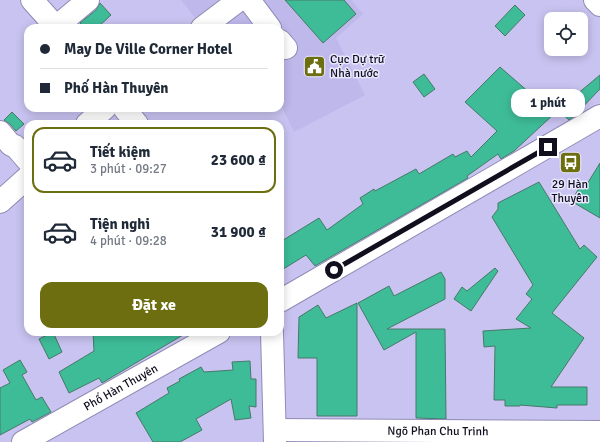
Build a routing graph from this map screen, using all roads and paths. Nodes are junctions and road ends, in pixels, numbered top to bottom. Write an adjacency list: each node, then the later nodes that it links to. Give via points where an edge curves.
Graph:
1 (32, 0): 7 (street)
2 (88, 0): 8 (street)
3 (239, 0): 9 (street)
4 (249, 0): 10 (street)
5 (595, 0): 6 (street)
6 (600, 5)
7 (53, 24)
8 (61, 24)
9 (207, 24)
10 (267, 24)
11 (100, 112): 14 (street)
12 (127, 112): 15 (street)
13 (600, 116): 20 (street)
14 (92, 120)
15 (134, 120)
16 (4, 144): 17 (street, via 16,146)
17 (24, 156)
18 (24, 184): 19 (street)
19 (0, 202)
20 (284, 299)
21 (212, 336): 25 (street, Phố Hàn Thuyên)
22 (272, 336): 24 (street)
23 (600, 432): 24 (street, Ngõ Phan Chu Trinh)
24 (275, 436)
25 (23, 442)

